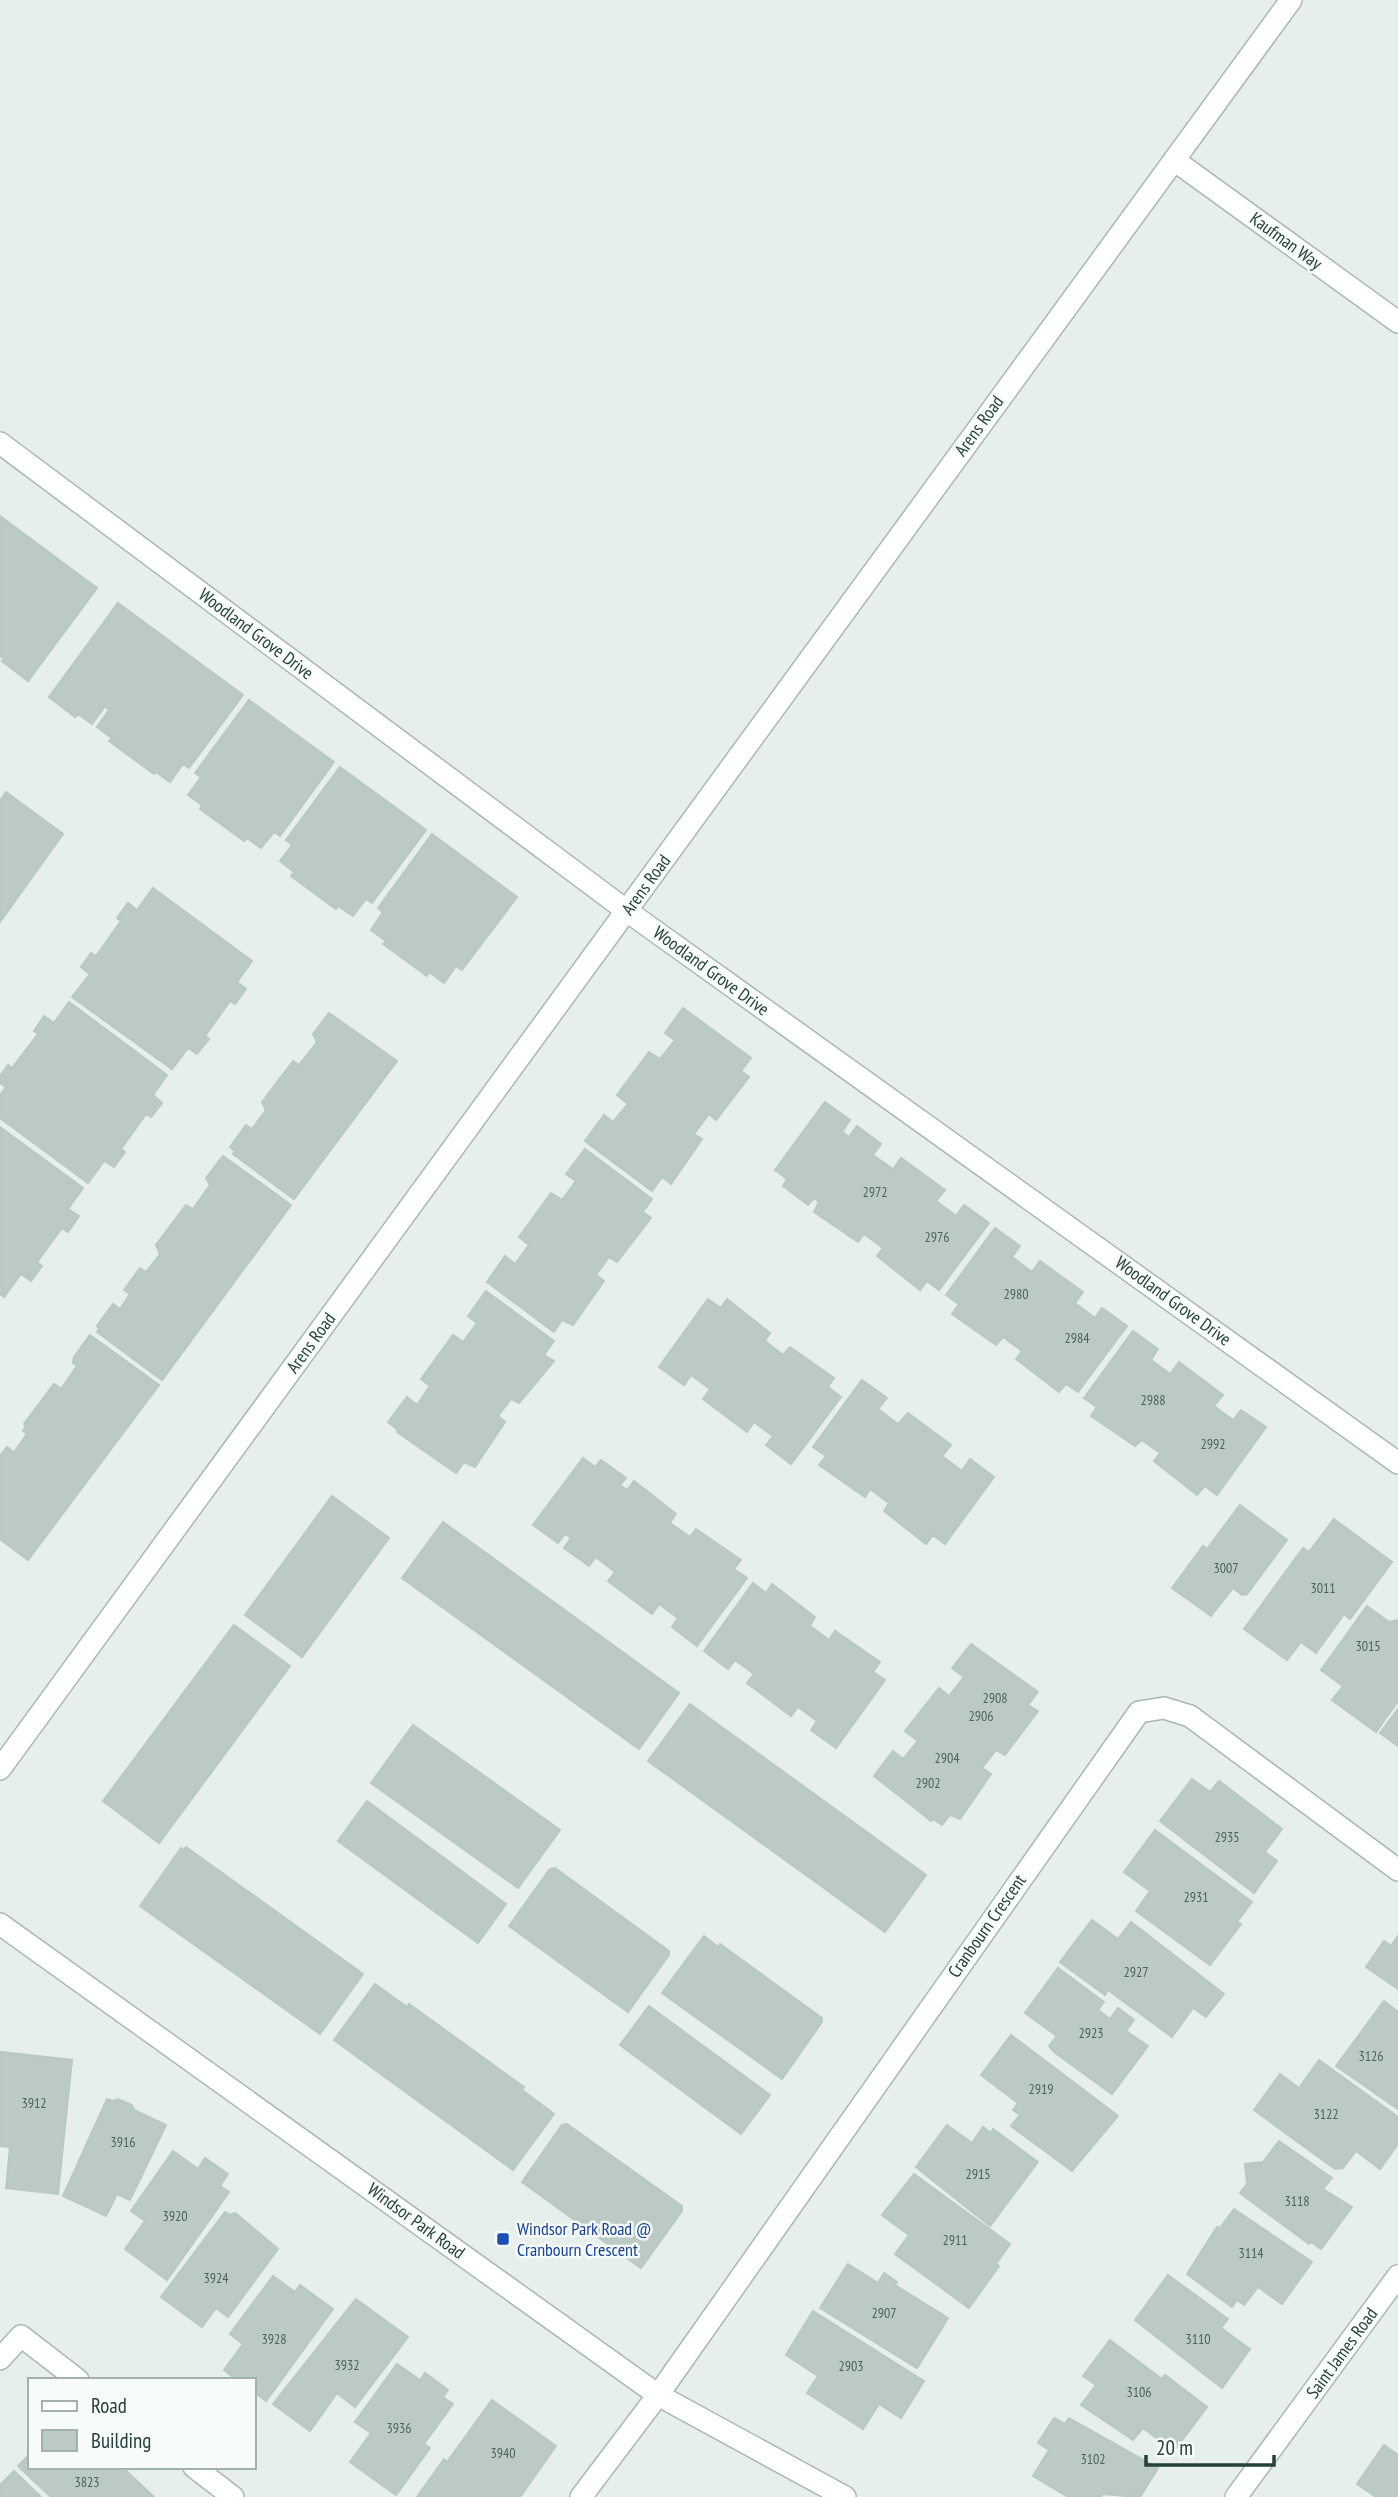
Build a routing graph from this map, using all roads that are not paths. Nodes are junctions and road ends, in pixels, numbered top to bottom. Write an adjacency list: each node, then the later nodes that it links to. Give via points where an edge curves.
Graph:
1 (1291, 0): 2 (street, Arens Road)
2 (1174, 160): 3 (street, Kaufman Way); 5 (street, Arens Road)
3 (1398, 322)
4 (0, 443): 5 (street, Woodland Grove Drive)
5 (627, 911): 6 (street, Woodland Grove Drive); 7 (street, Arens Road)
6 (1398, 1462)
7 (0, 1769)
8 (1398, 1870): 13 (street, Cranbourn Crescent, via 1190,1716 1164,1708 1139,1712)
9 (0, 1924): 13 (street, Windsor Park Road)
10 (1398, 2276): 18 (street, Saint James Road)
11 (0, 2358): 12 (street, via 21,2336)
12 (75, 2378)
13 (659, 2395): 16 (street, Cranbourn Crescent); 17 (street, Windsor Park Road)
14 (197, 2469): 15 (street)
15 (233, 2497)
16 (580, 2497)
17 (845, 2497)
18 (1236, 2497)

